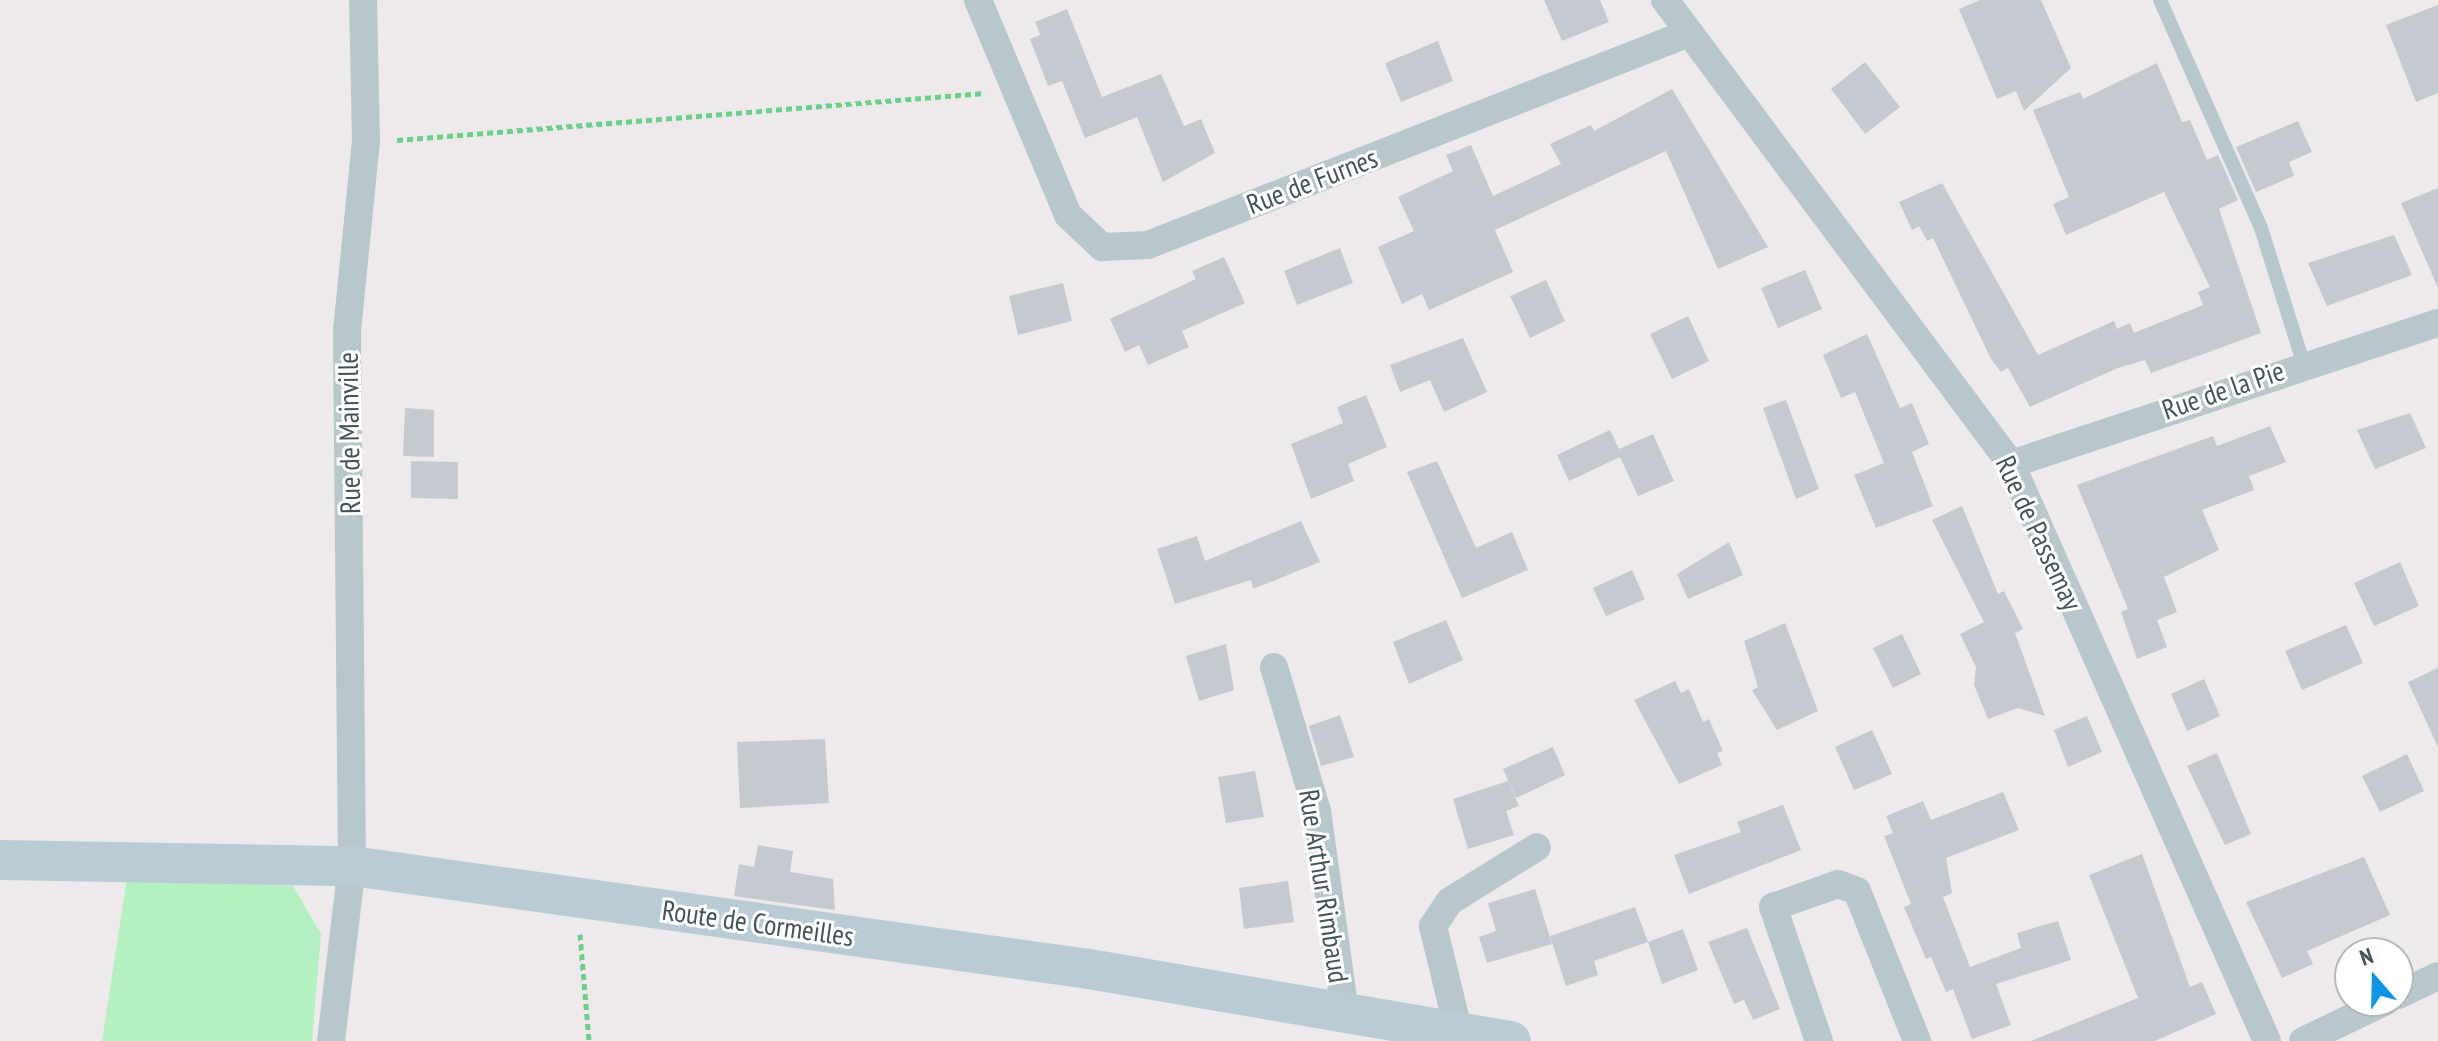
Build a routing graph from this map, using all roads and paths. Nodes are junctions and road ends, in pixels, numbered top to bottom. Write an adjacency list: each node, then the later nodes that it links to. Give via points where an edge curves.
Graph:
1 (363, 0): 7 (street, Rue de Mainville)
2 (978, 0): 6 (street, Rue de Furnes)
3 (1665, 0): 5 (street, Rue de Passemay)
4 (2160, 0): 9 (lane, via 2261,228)
5 (1689, 33): 6 (street, Rue de Furnes, via 1148,245 1102,247 1068,215); 10 (street, Rue de Passemay)
6 (1014, 91): 7 (path)
7 (366, 142): 14 (street, Rue de Mainville, via 347,331)
8 (2438, 323): 9 (street, Rue de la Pie)
9 (2303, 362): 10 (street, Rue de la Pie)
10 (2011, 464): 26 (street, Rue de Passemay)
11 (1274, 667): 18 (street, Rue Arthur Rimbaud, via 1317,811)
12 (1537, 847): 20 (street, via 1450,901 1433,926)
13 (0, 860): 14 (main road, Route de Cormeilles)
14 (352, 866): 15 (main road, Route de Cormeilles); 21 (street, Rue de Mainville)
15 (577, 897): 18 (main road, Route de Cormeilles, via 1089,969); 22 (path)
16 (2438, 976): 17 (street)
17 (2414, 987)
18 (1345, 1013): 20 (main road, Route de Cormeilles)
19 (2353, 1017): 27 (street)
20 (1459, 1033): 23 (main road, Route de Cormeilles)
21 (331, 1041)
22 (589, 1041)
23 (1511, 1041)
24 (1819, 1041): 25 (street, via 1773,907 1838,884 1857,891)
25 (1917, 1041)
26 (2267, 1041)
27 (2303, 1041)

